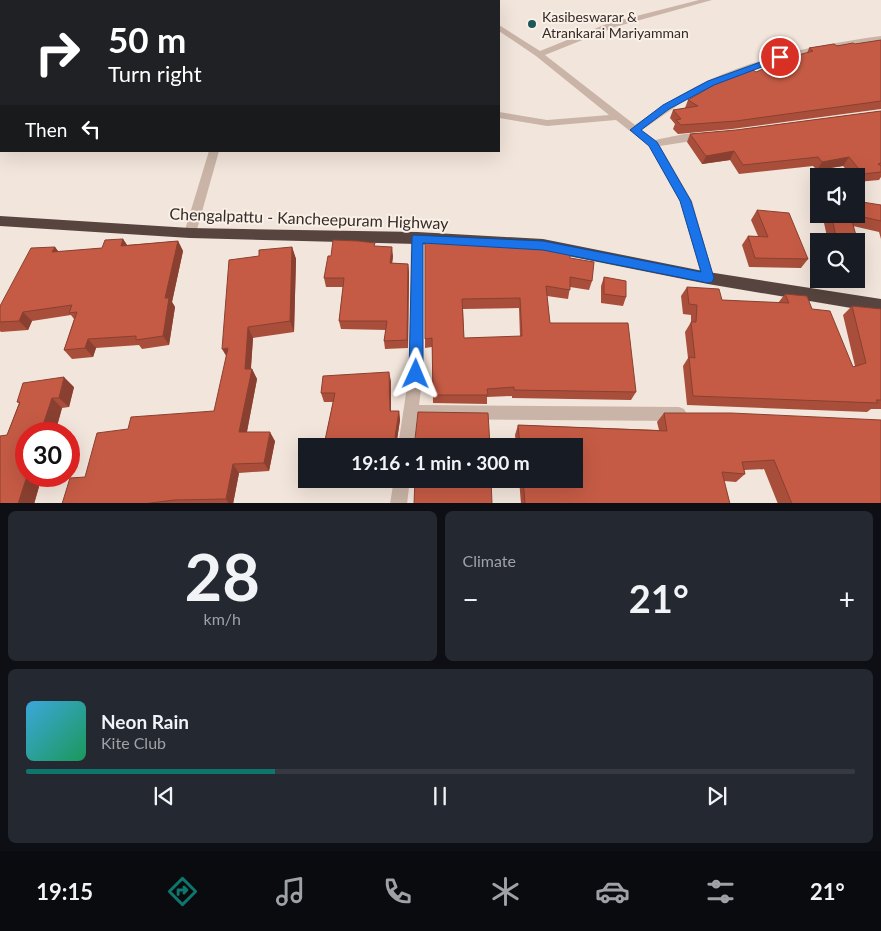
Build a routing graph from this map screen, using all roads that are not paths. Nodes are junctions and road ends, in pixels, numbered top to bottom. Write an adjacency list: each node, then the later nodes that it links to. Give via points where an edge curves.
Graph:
1 (708, 0): 4 (street, via 612,25)
2 (500, 28): 4 (street)
3 (881, 38): 7 (street, via 780,57 720,80 666,107)
4 (539, 54): 6 (street)
5 (500, 115): 6 (street, via 547,123)
6 (618, 117): 7 (street)
7 (634, 130): 9 (street)
8 (715, 135): 9 (street, via 689,136)
9 (653, 144): 14 (street, via 686,201)
10 (214, 152): 12 (street)
11 (0, 221): 12 (highway, Chengalpattu - Kancheepuram Highway)
12 (190, 233): 13 (highway, Chengalpattu - Kancheepuram Highway)
13 (417, 238): 14 (highway, Chengalpattu - Kancheepuram Highway, via 543,246); 16 (street, via 416,374)
14 (708, 278): 15 (highway, Chengalpattu - Kancheepuram Highway)
15 (881, 306)
16 (411, 412): 17 (street); 18 (street)
17 (694, 414)
18 (407, 438)
19 (401, 488): 20 (street)
20 (398, 503)

